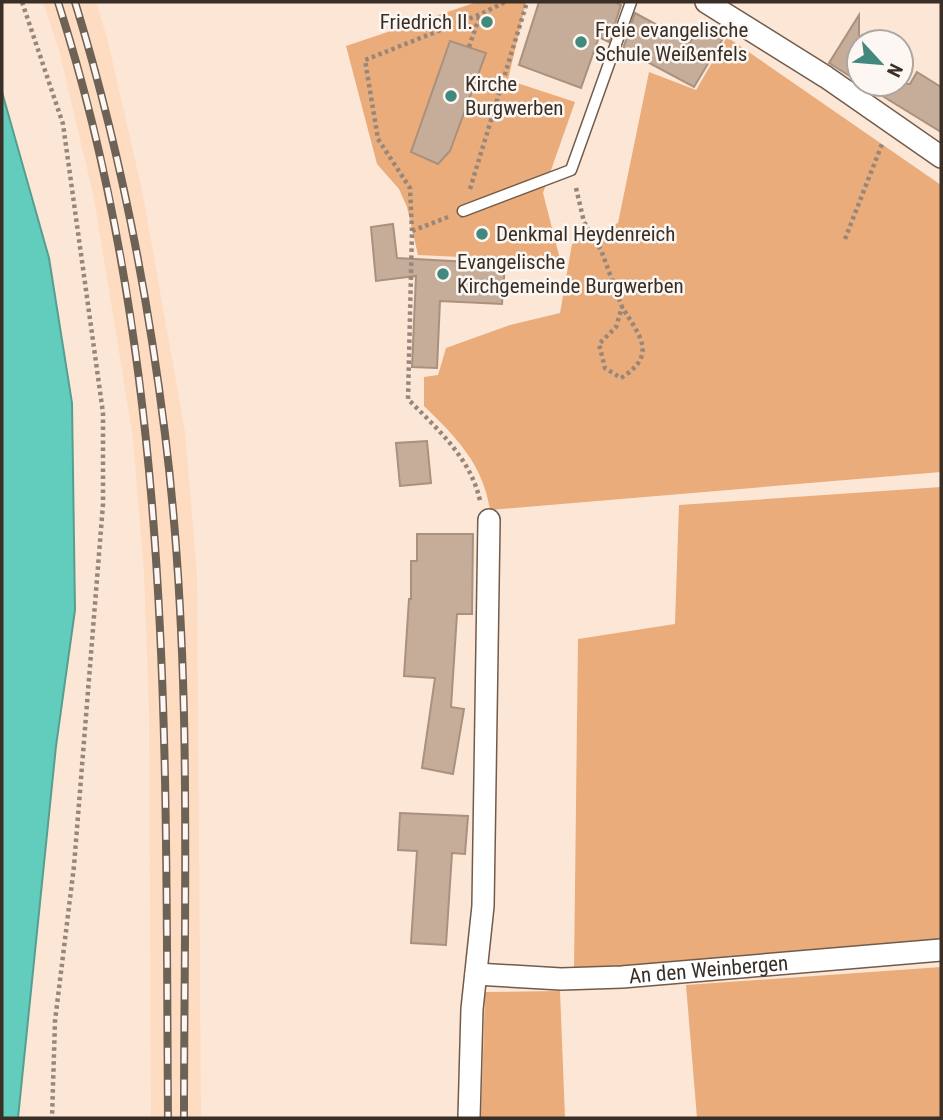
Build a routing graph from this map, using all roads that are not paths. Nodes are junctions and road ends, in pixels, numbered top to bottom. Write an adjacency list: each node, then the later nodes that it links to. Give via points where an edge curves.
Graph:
1 (631, 2): 4 (lane, via 571,170)
2 (706, 2): 3 (street, via 893,121)
3 (941, 157)
4 (463, 211)
5 (489, 520): 7 (street, via 483,906)
6 (941, 950): 7 (street, An den Weinbergen, via 622,977)
7 (476, 974): 8 (street)
8 (469, 1118)

